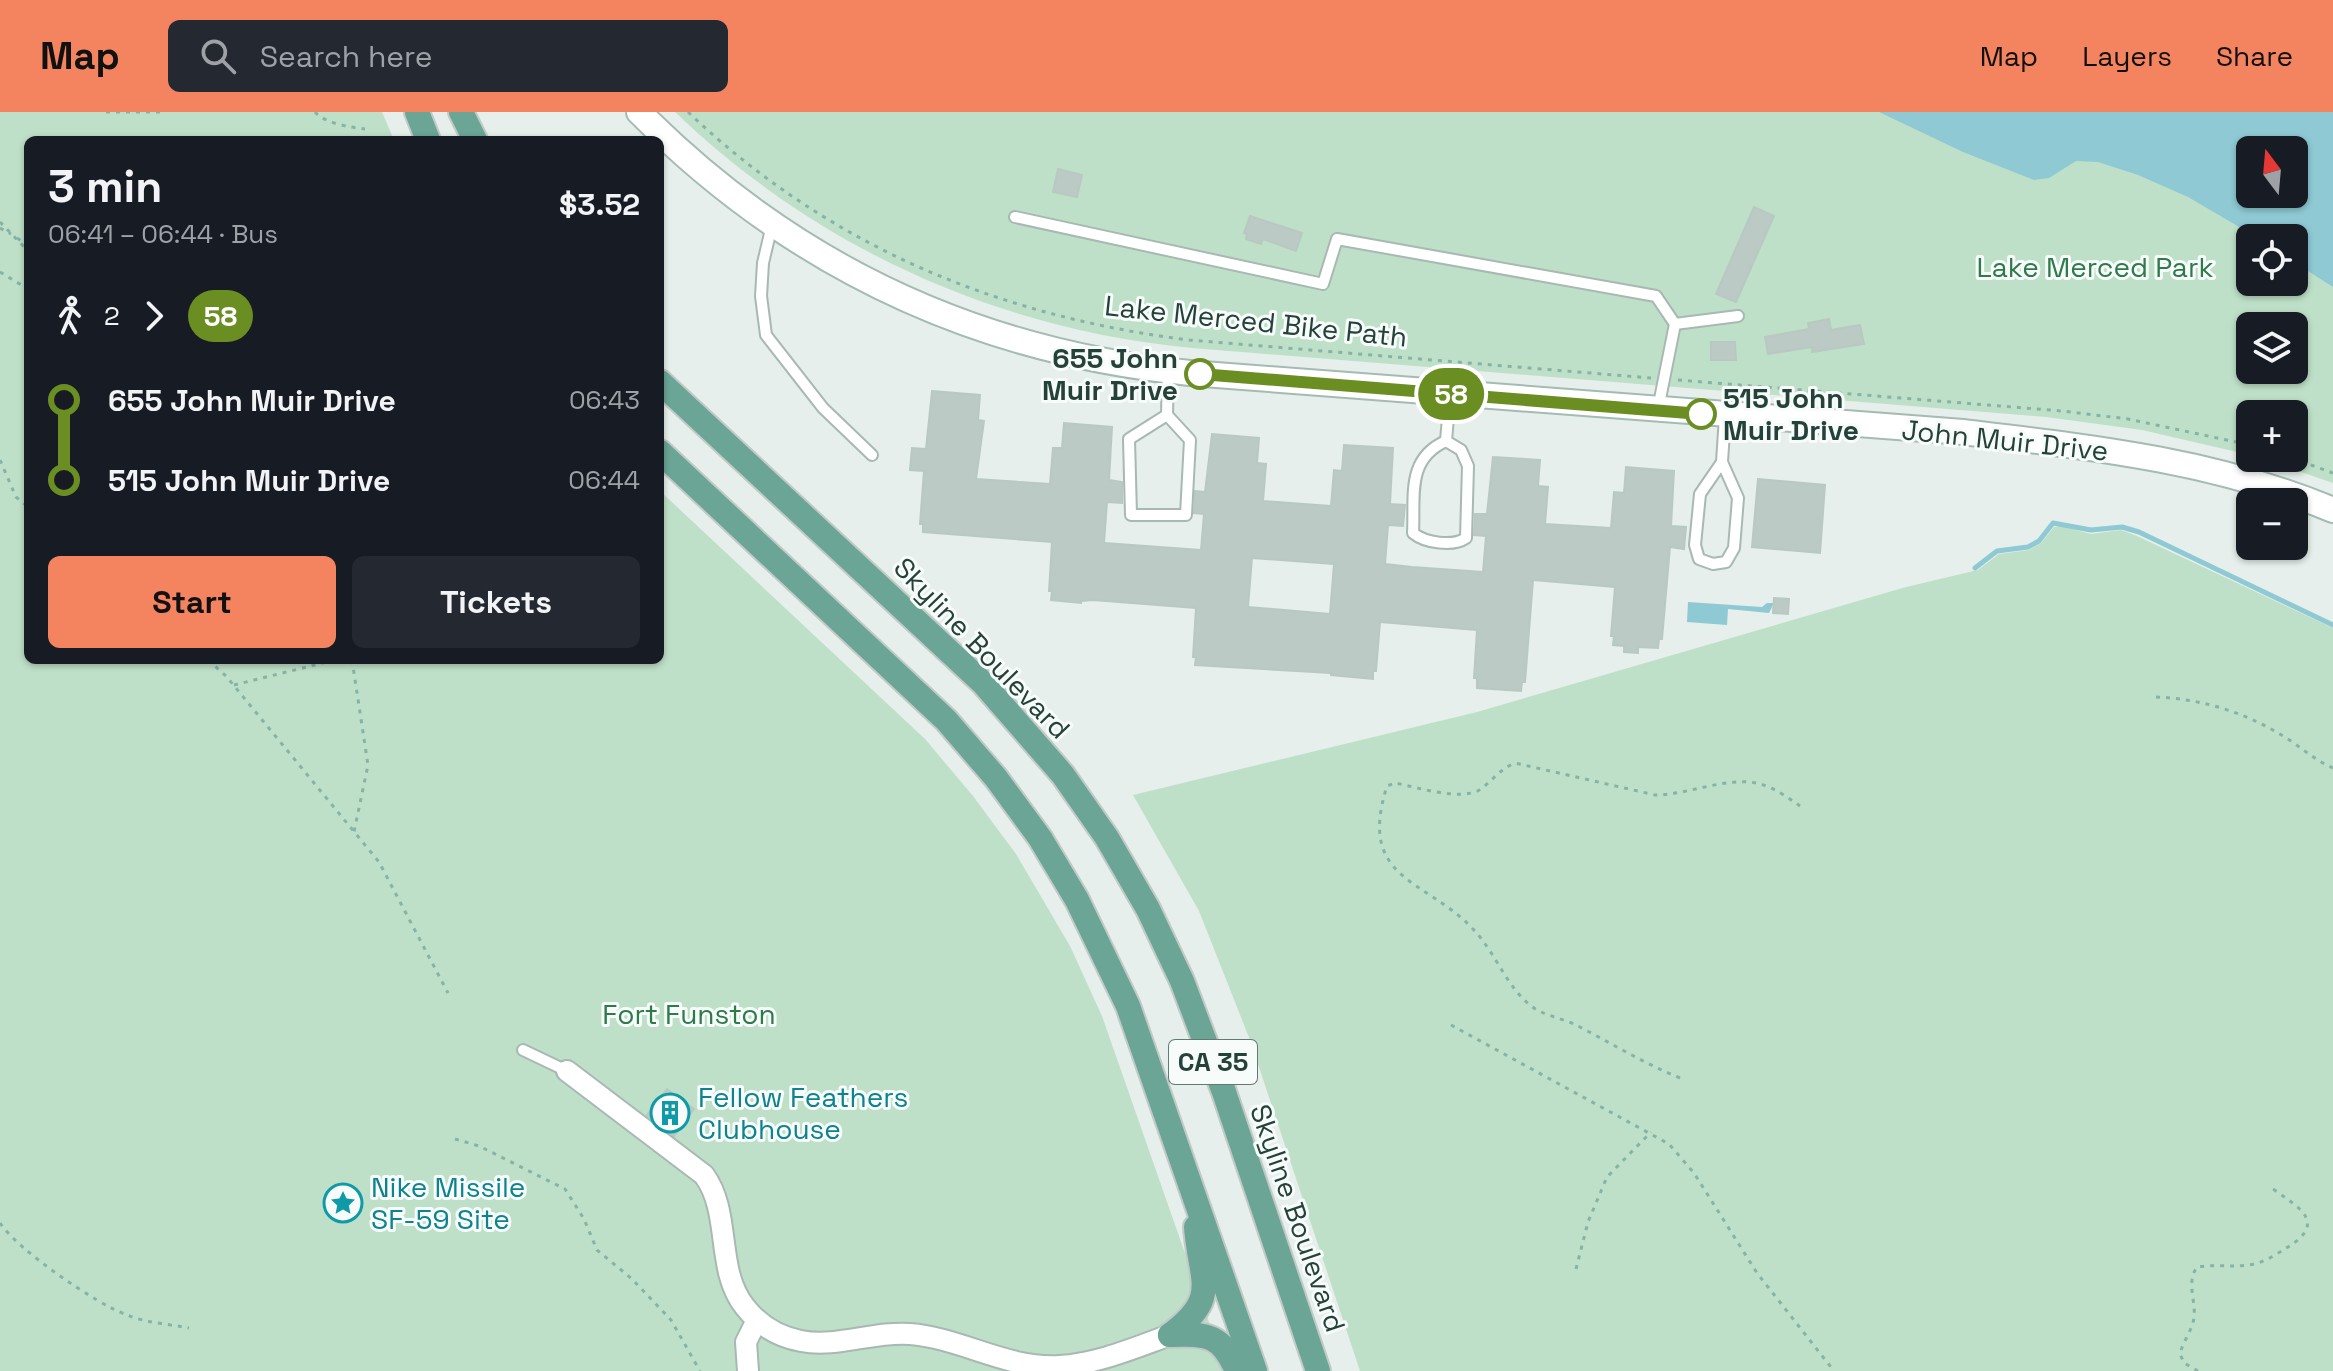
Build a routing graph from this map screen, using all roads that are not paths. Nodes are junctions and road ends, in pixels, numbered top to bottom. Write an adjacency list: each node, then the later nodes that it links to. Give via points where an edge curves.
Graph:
1 (417, 112): 5 (main road)
2 (461, 112): 6 (main road)
3 (475, 112): 7 (main road)
4 (639, 112): 9 (street, John Muir Drive, via 710,178)
5 (426, 136)
6 (473, 136)
7 (482, 136)
8 (1015, 217): 11 (lane, via 1323,284 1337,239 1656,296)
9 (772, 225): 12 (street, John Muir Drive, via 861,278 955,320 1052,351); 19 (lane, via 761,296 766,335 823,408)
10 (1738, 316): 11 (lane)
11 (1675, 324): 15 (lane)
12 (1168, 371): 14 (street, John Muir Drive); 16 (lane)
13 (664, 386): 31 (main road, Skyline Boulevard / CA 35, via 974,674 1046,754 1100,828 1148,909 1182,981)
14 (1450, 394): 15 (street, John Muir Drive); 18 (lane)
15 (1658, 411): 17 (street, John Muir Drive)
16 (1167, 415): 16 (lane, via 1129,439 1131,515 1186,515 1190,440)
17 (1725, 416): 21 (lane); 22 (street, John Muir Drive, via 1963,432 2138,454 2233,475)
18 (1446, 441): 18 (lane, via 1419,461 1413,533 1421,540 1459,543 1466,538 1468,466 1461,450)
19 (872, 455)
20 (664, 456): 25 (main road, CA 35, via 946,720 1019,808 1065,879 1112,969)
21 (1722, 462): 21 (lane, via 1700,494 1695,545 1699,559 1713,564 1732,556 1736,523 1738,498)
22 (2333, 510)
23 (523, 1050): 24 (lane)
24 (567, 1071): 26 (street, via 704,1175 716,1197 730,1277)
25 (1195, 1193): 27 (main road, via 1204,1295 1192,1318); 30 (main road, CA 35)
26 (757, 1320): 27 (street, via 799,1341 908,1334 1042,1366 1081,1364); 28 (street, via 746,1342)
27 (1170, 1335): 29 (main road, via 1201,1334 1221,1343)
28 (748, 1371)
29 (1237, 1371)
30 (1255, 1371)
31 (1318, 1371)

